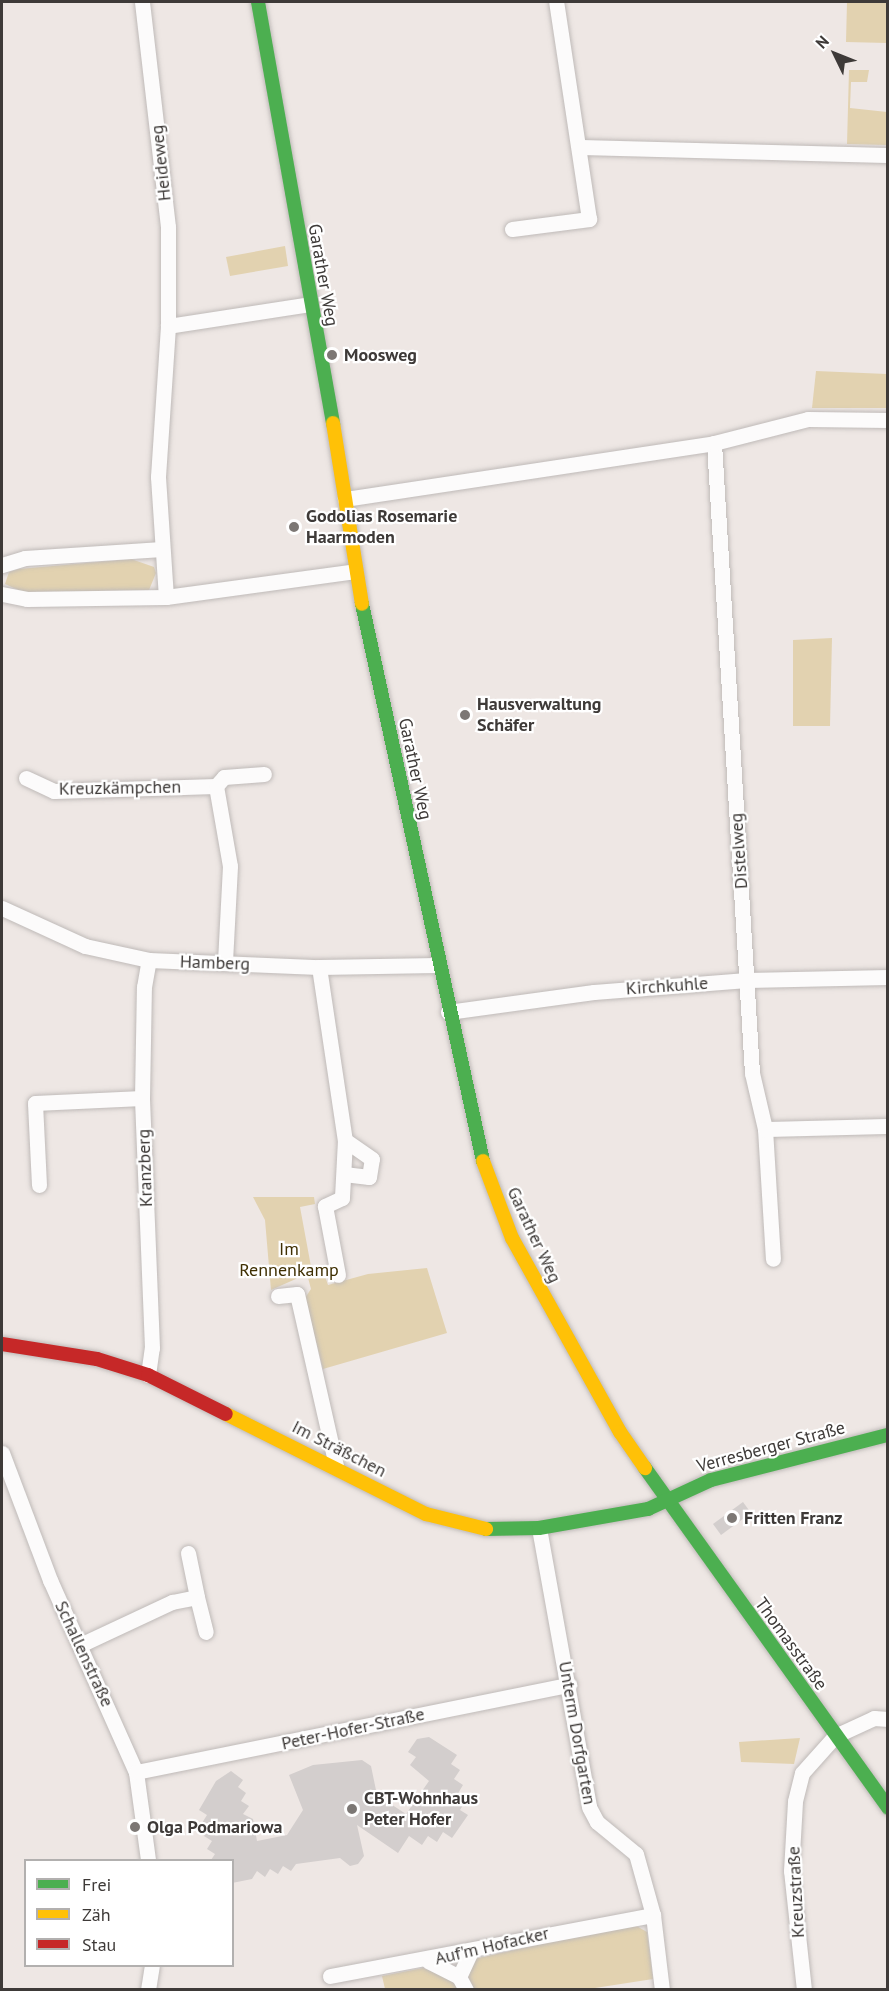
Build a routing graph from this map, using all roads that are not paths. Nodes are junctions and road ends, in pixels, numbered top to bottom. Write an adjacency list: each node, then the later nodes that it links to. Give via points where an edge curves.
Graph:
1 (142, 2): 8 (street, Heideweg, via 168,227)
2 (258, 2): 7 (street, Garather Weg)
3 (556, 2): 4 (street)
4 (579, 147): 5 (street); 6 (street, via 589,219)
5 (888, 155)
6 (512, 229)
7 (310, 304): 8 (street); 11 (street, Garather Weg)
8 (168, 326): 12 (street, Heideweg, via 160,407)
9 (888, 420): 10 (street, via 808,418)
10 (714, 442): 11 (street); 26 (street, Distelweg)
11 (345, 499): 14 (street, Garather Weg)
12 (162, 549): 13 (street, via 25,558); 16 (street, Heideweg)
13 (2, 565)
14 (355, 571): 16 (street); 23 (street, Garather Weg)
15 (2, 594): 16 (street, via 27,599)
16 (166, 597)
17 (264, 774): 19 (street, Kreuzkämpchen, via 224,777)
18 (26, 778): 19 (street, Kreuzkämpchen, via 54,791)
19 (216, 786): 22 (street, via 230,866)
20 (2, 908): 21 (street, Hamberg, via 85,946)
21 (149, 960): 22 (street, Hamberg); 28 (street, Kranzberg, via 144,987)
22 (225, 963): 24 (street, Hamberg)
23 (437, 965): 24 (street, Hamberg); 27 (street, Garather Weg)
24 (319, 967): 31 (street)
25 (888, 977): 26 (street, Kirchkuhle)
26 (747, 980): 27 (street, Kirchkuhle, via 594,992); 30 (street, Distelweg, via 752,1073)
27 (448, 1012): 42 (street, Garather Weg, via 475,1135 512,1238 597,1395)
28 (142, 1098): 33 (street, via 34,1103); 38 (street, Kranzberg, via 152,1348)
29 (888, 1126): 30 (street)
30 (765, 1129): 34 (street, Distelweg)
31 (345, 1140): 32 (street); 32 (street, via 372,1159 369,1177)
32 (344, 1174): 35 (street, via 342,1198 325,1206)
33 (39, 1185)
34 (773, 1259)
35 (338, 1275)
36 (278, 1296): 41 (street, via 297,1294)
37 (4, 1346): 38 (street, Im Sträßchen, via 97,1359)
38 (148, 1376): 41 (street, Im Sträßchen)
39 (888, 1435): 42 (street, Verresberger Straße, via 711,1480)
40 (2, 1453): 47 (street, Schallenstraße, via 50,1580)
41 (336, 1466): 43 (street, Im Sträßchen, via 426,1514 478,1529)
42 (667, 1500): 43 (street, Im Sträßchen, via 648,1509); 50 (street, Thomasstraße)
43 (539, 1528): 48 (street, Unterm Dorfgarten)
44 (188, 1553): 45 (street)
45 (197, 1597): 46 (street); 47 (street, via 172,1602)
46 (206, 1632)
47 (80, 1645): 51 (street, Schallenstraße)
48 (569, 1685): 51 (street, Peter-Hofer-Straße); 54 (street, Unterm Dorfgarten, via 591,1815 636,1854)
49 (888, 1719): 50 (street, via 874,1718)
50 (835, 1736): 52 (street, Thomasstraße); 62 (street, Kreuzstraße, via 802,1773 795,1801 791,1871)
51 (136, 1773): 53 (street, Schallenstraße)
52 (888, 1808)
53 (148, 1859)
54 (653, 1915): 55 (street, Auf'm Hofacker); 61 (street, Unterm Dorfgarten)
55 (470, 1953): 56 (street, Auf'm Hofacker); 59 (street)
56 (428, 1960): 58 (street, Auf'm Hofacker); 59 (street)
57 (152, 1967): 60 (street)
58 (330, 1976)
59 (462, 1983)
60 (148, 1989)
61 (662, 1989)
62 (804, 1989)

